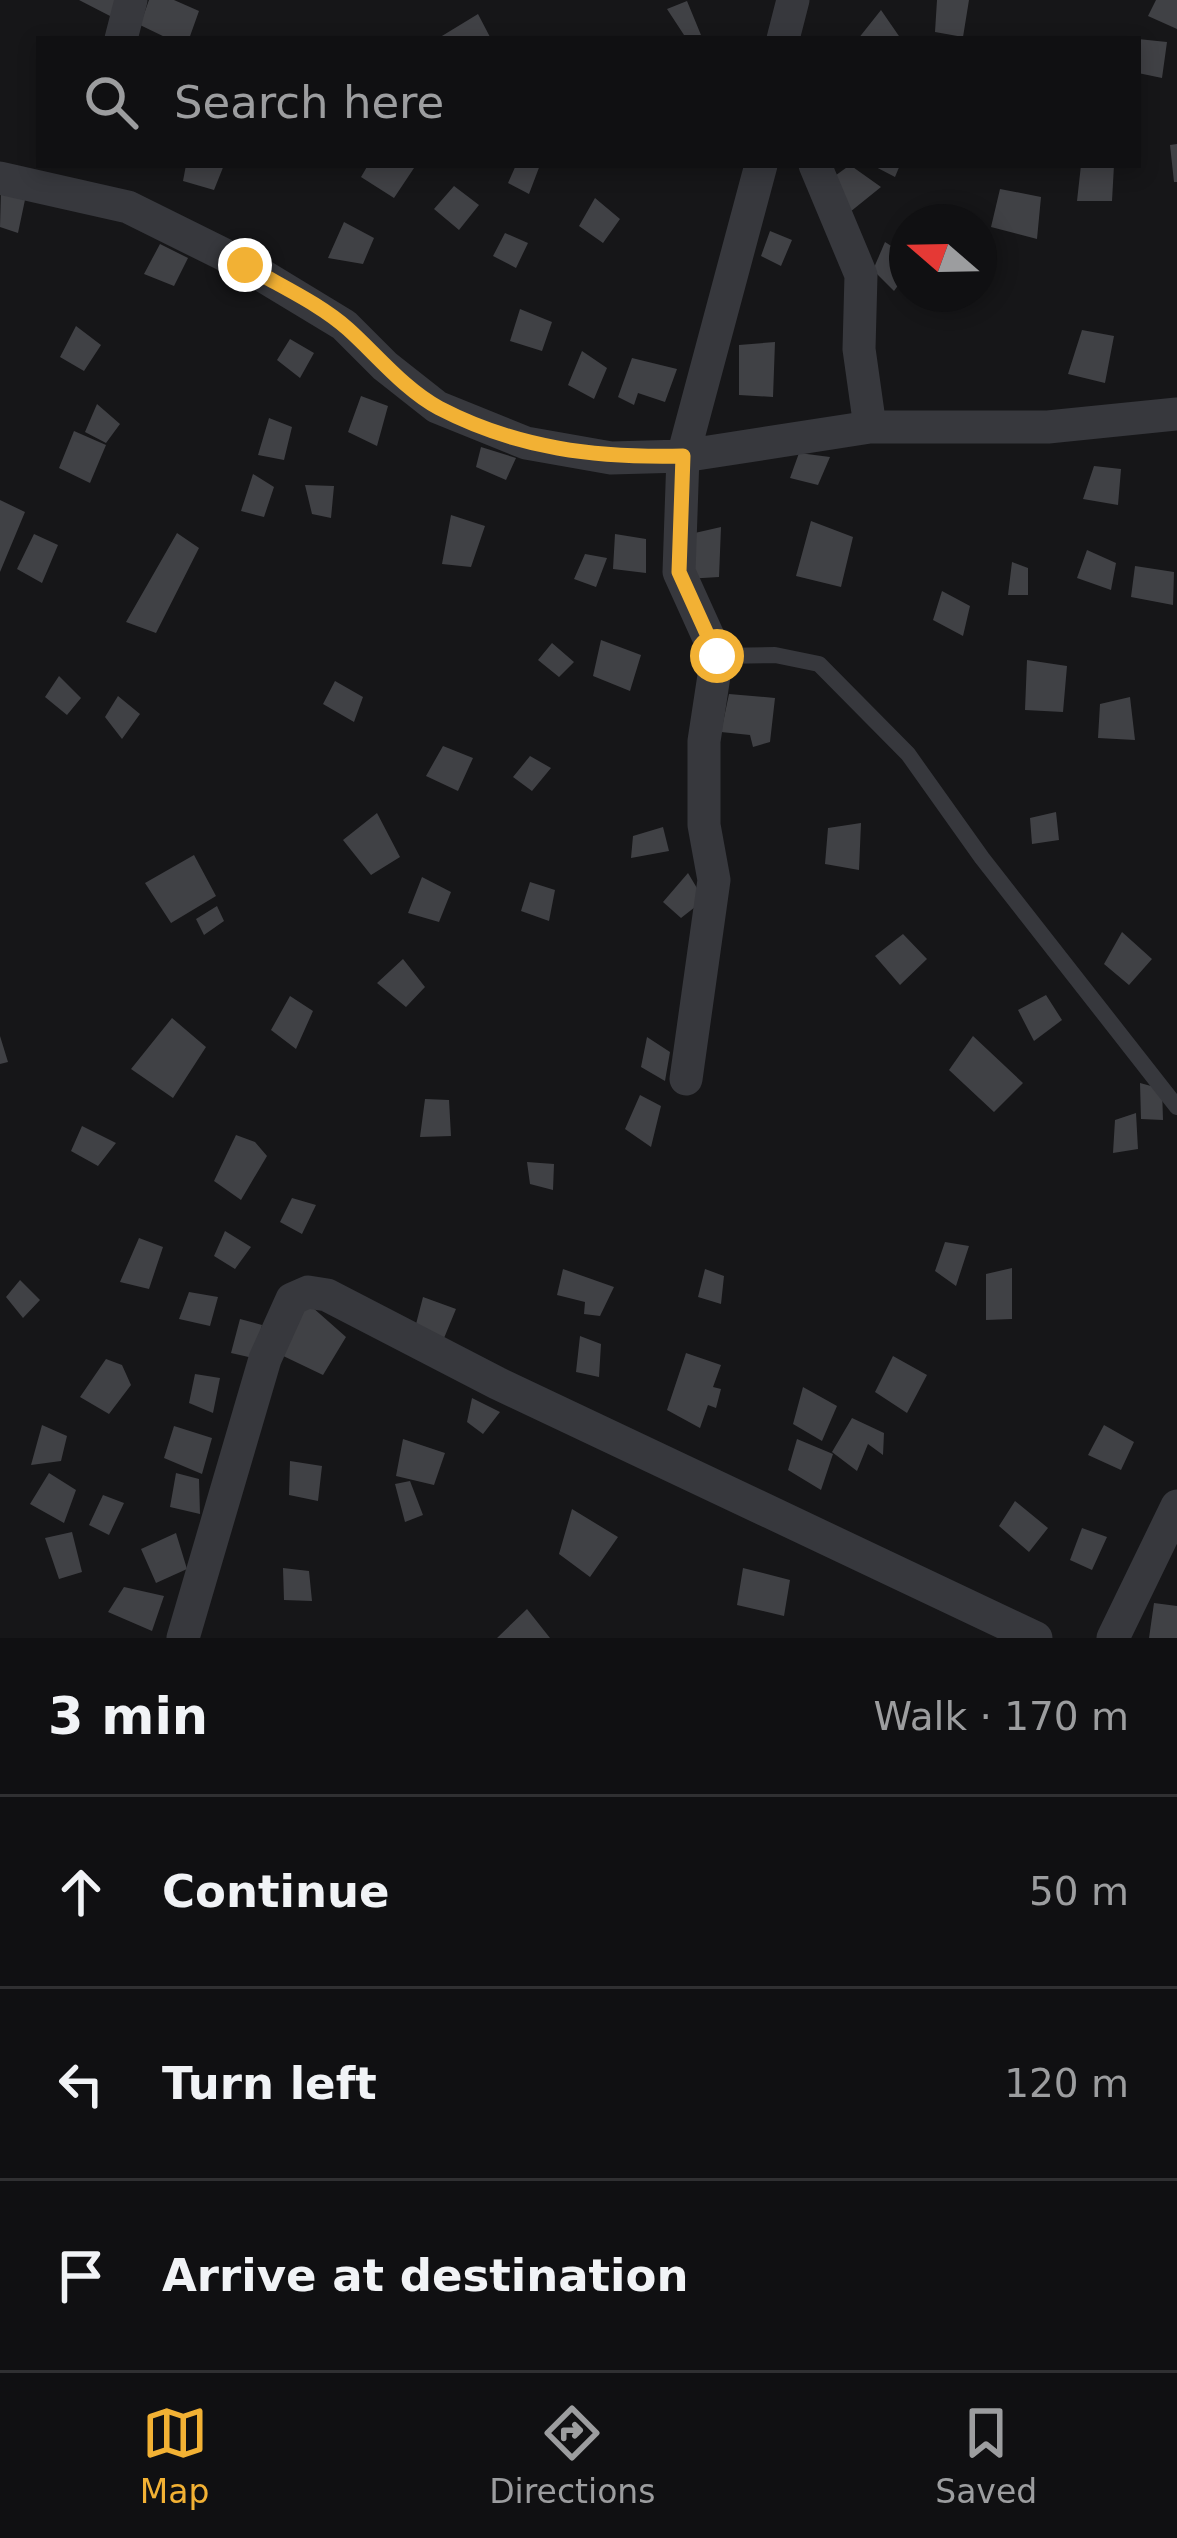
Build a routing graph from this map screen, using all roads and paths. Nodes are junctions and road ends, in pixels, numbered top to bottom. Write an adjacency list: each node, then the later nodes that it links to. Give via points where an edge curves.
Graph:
1 (131, 0): 3 (street)
2 (793, 0): 4 (street)
3 (123, 36)
4 (784, 36)
5 (760, 168): 11 (street)
6 (816, 168): 10 (street, via 861,275)
7 (0, 178): 8 (street)
8 (74, 179): 11 (street, via 344,325 436,406 526,443 611,458)
9 (1177, 414): 10 (street, via 1048,427)
10 (870, 427): 11 (street)
11 (683, 456): 12 (street, via 679,572)
12 (717, 656): 13 (street, via 704,741 712,913); 14 (lane, via 819,664 908,754)
13 (686, 1079)
14 (1177, 1107)
15 (1177, 1506): 18 (street)
16 (183, 1638): 17 (street, via 265,1359 292,1299 308,1292 327,1294)
17 (1036, 1638)
18 (1113, 1638)

